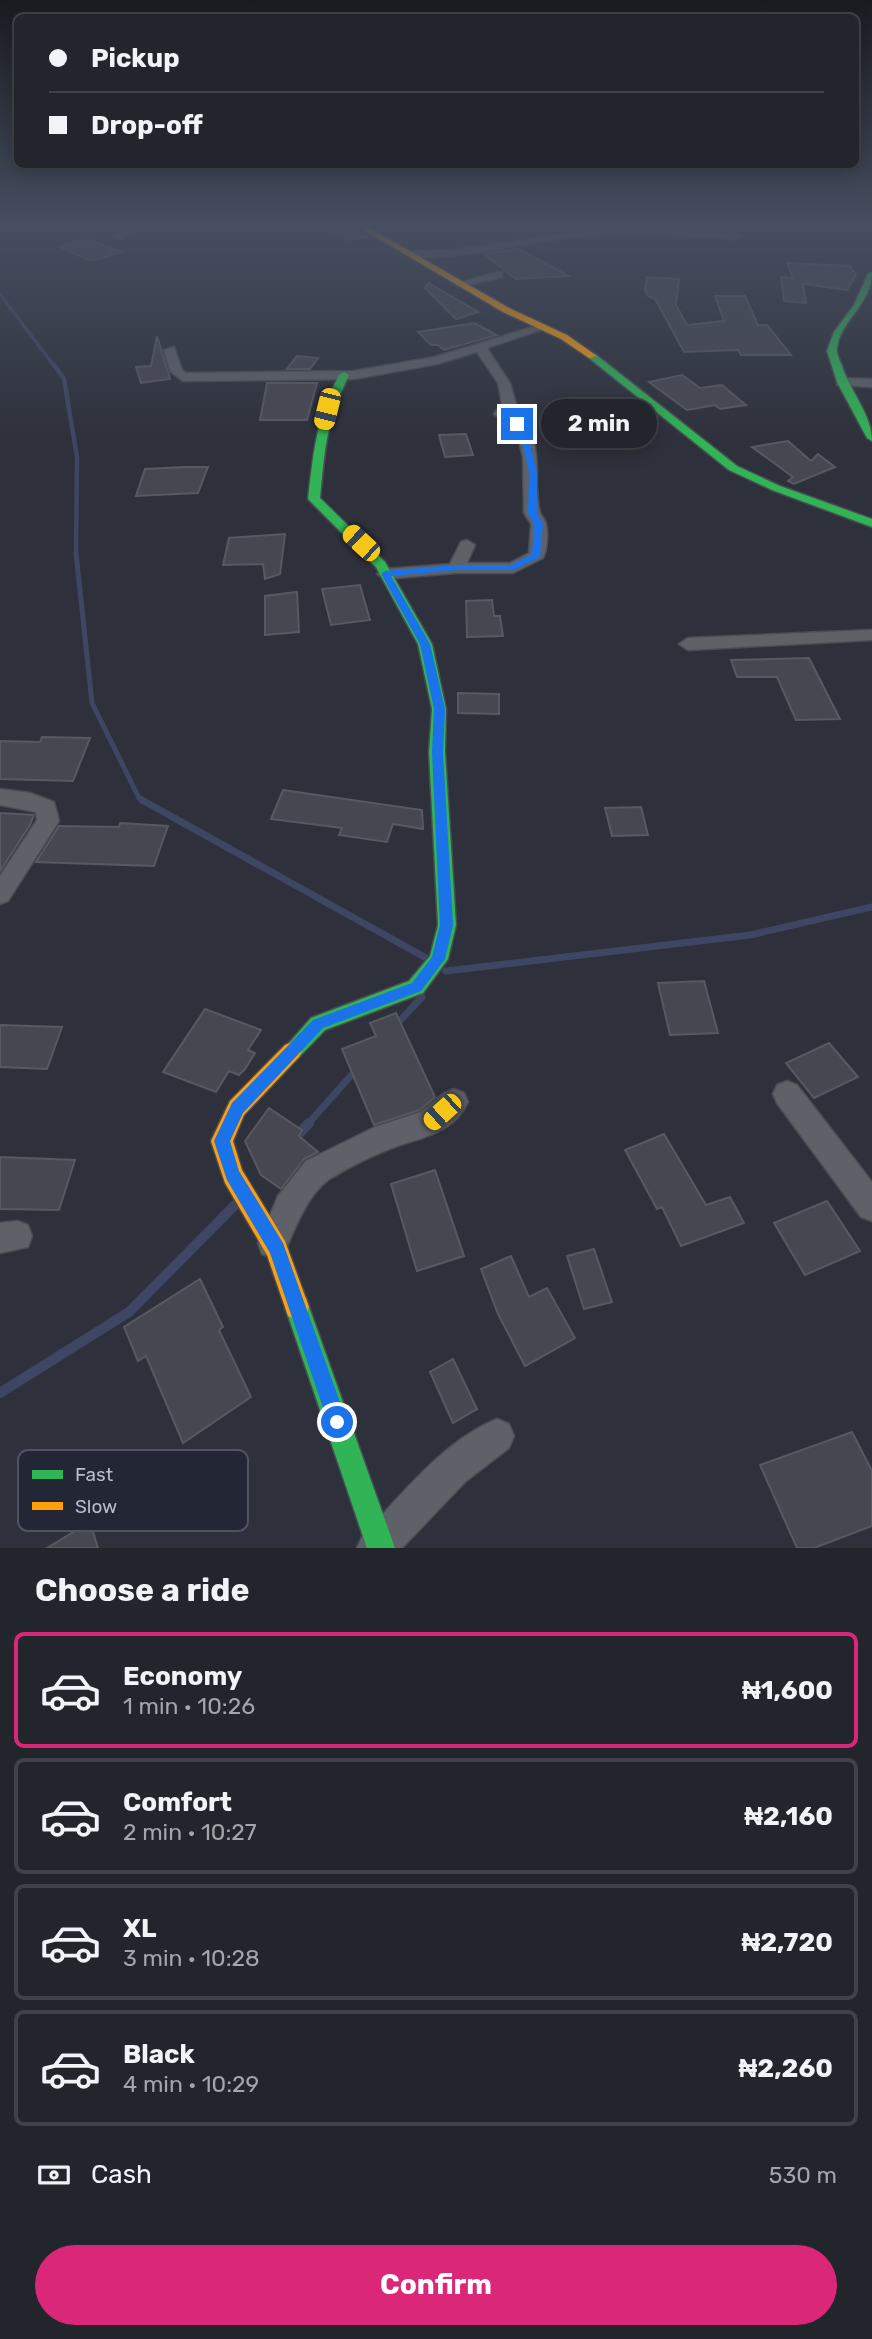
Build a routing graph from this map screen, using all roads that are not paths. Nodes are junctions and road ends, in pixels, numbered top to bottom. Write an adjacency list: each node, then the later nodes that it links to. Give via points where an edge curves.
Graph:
1 (480, 295): 3 (street)
2 (862, 295): 7 (street, via 838,332 832,351)
3 (543, 327): 4 (street); 10 (street, via 602,362 733,468)
4 (480, 347): 6 (street, via 437,360); 12 (street, via 504,383 509,404 501,414 517,424 526,440 533,473 533,513 539,524 537,555 513,568)
5 (170, 350): 6 (street, via 176,371 183,377)
6 (344, 375): 13 (street, via 327,409 314,499 361,543)
7 (842, 382): 8 (street); 9 (street)
8 (872, 383)
9 (872, 438)
10 (872, 523)
11 (467, 545): 12 (street)
12 (456, 568): 13 (street)
13 (385, 574): 21 (street, via 425,644 439,709 437,752 447,925 439,959 416,987 318,1024 237,1108 222,1141 233,1175)
14 (872, 635): 15 (street)
15 (688, 644)
16 (0, 797): 17 (street, via 46,808 48,821)
17 (0, 895)
18 (787, 1094): 20 (street)
19 (454, 1102): 21 (street, via 430,1123 385,1138 316,1171 289,1207)
20 (872, 1206)
21 (273, 1243): 23 (street)
22 (497, 1436): 23 (street, via 453,1468)
23 (379, 1547)

